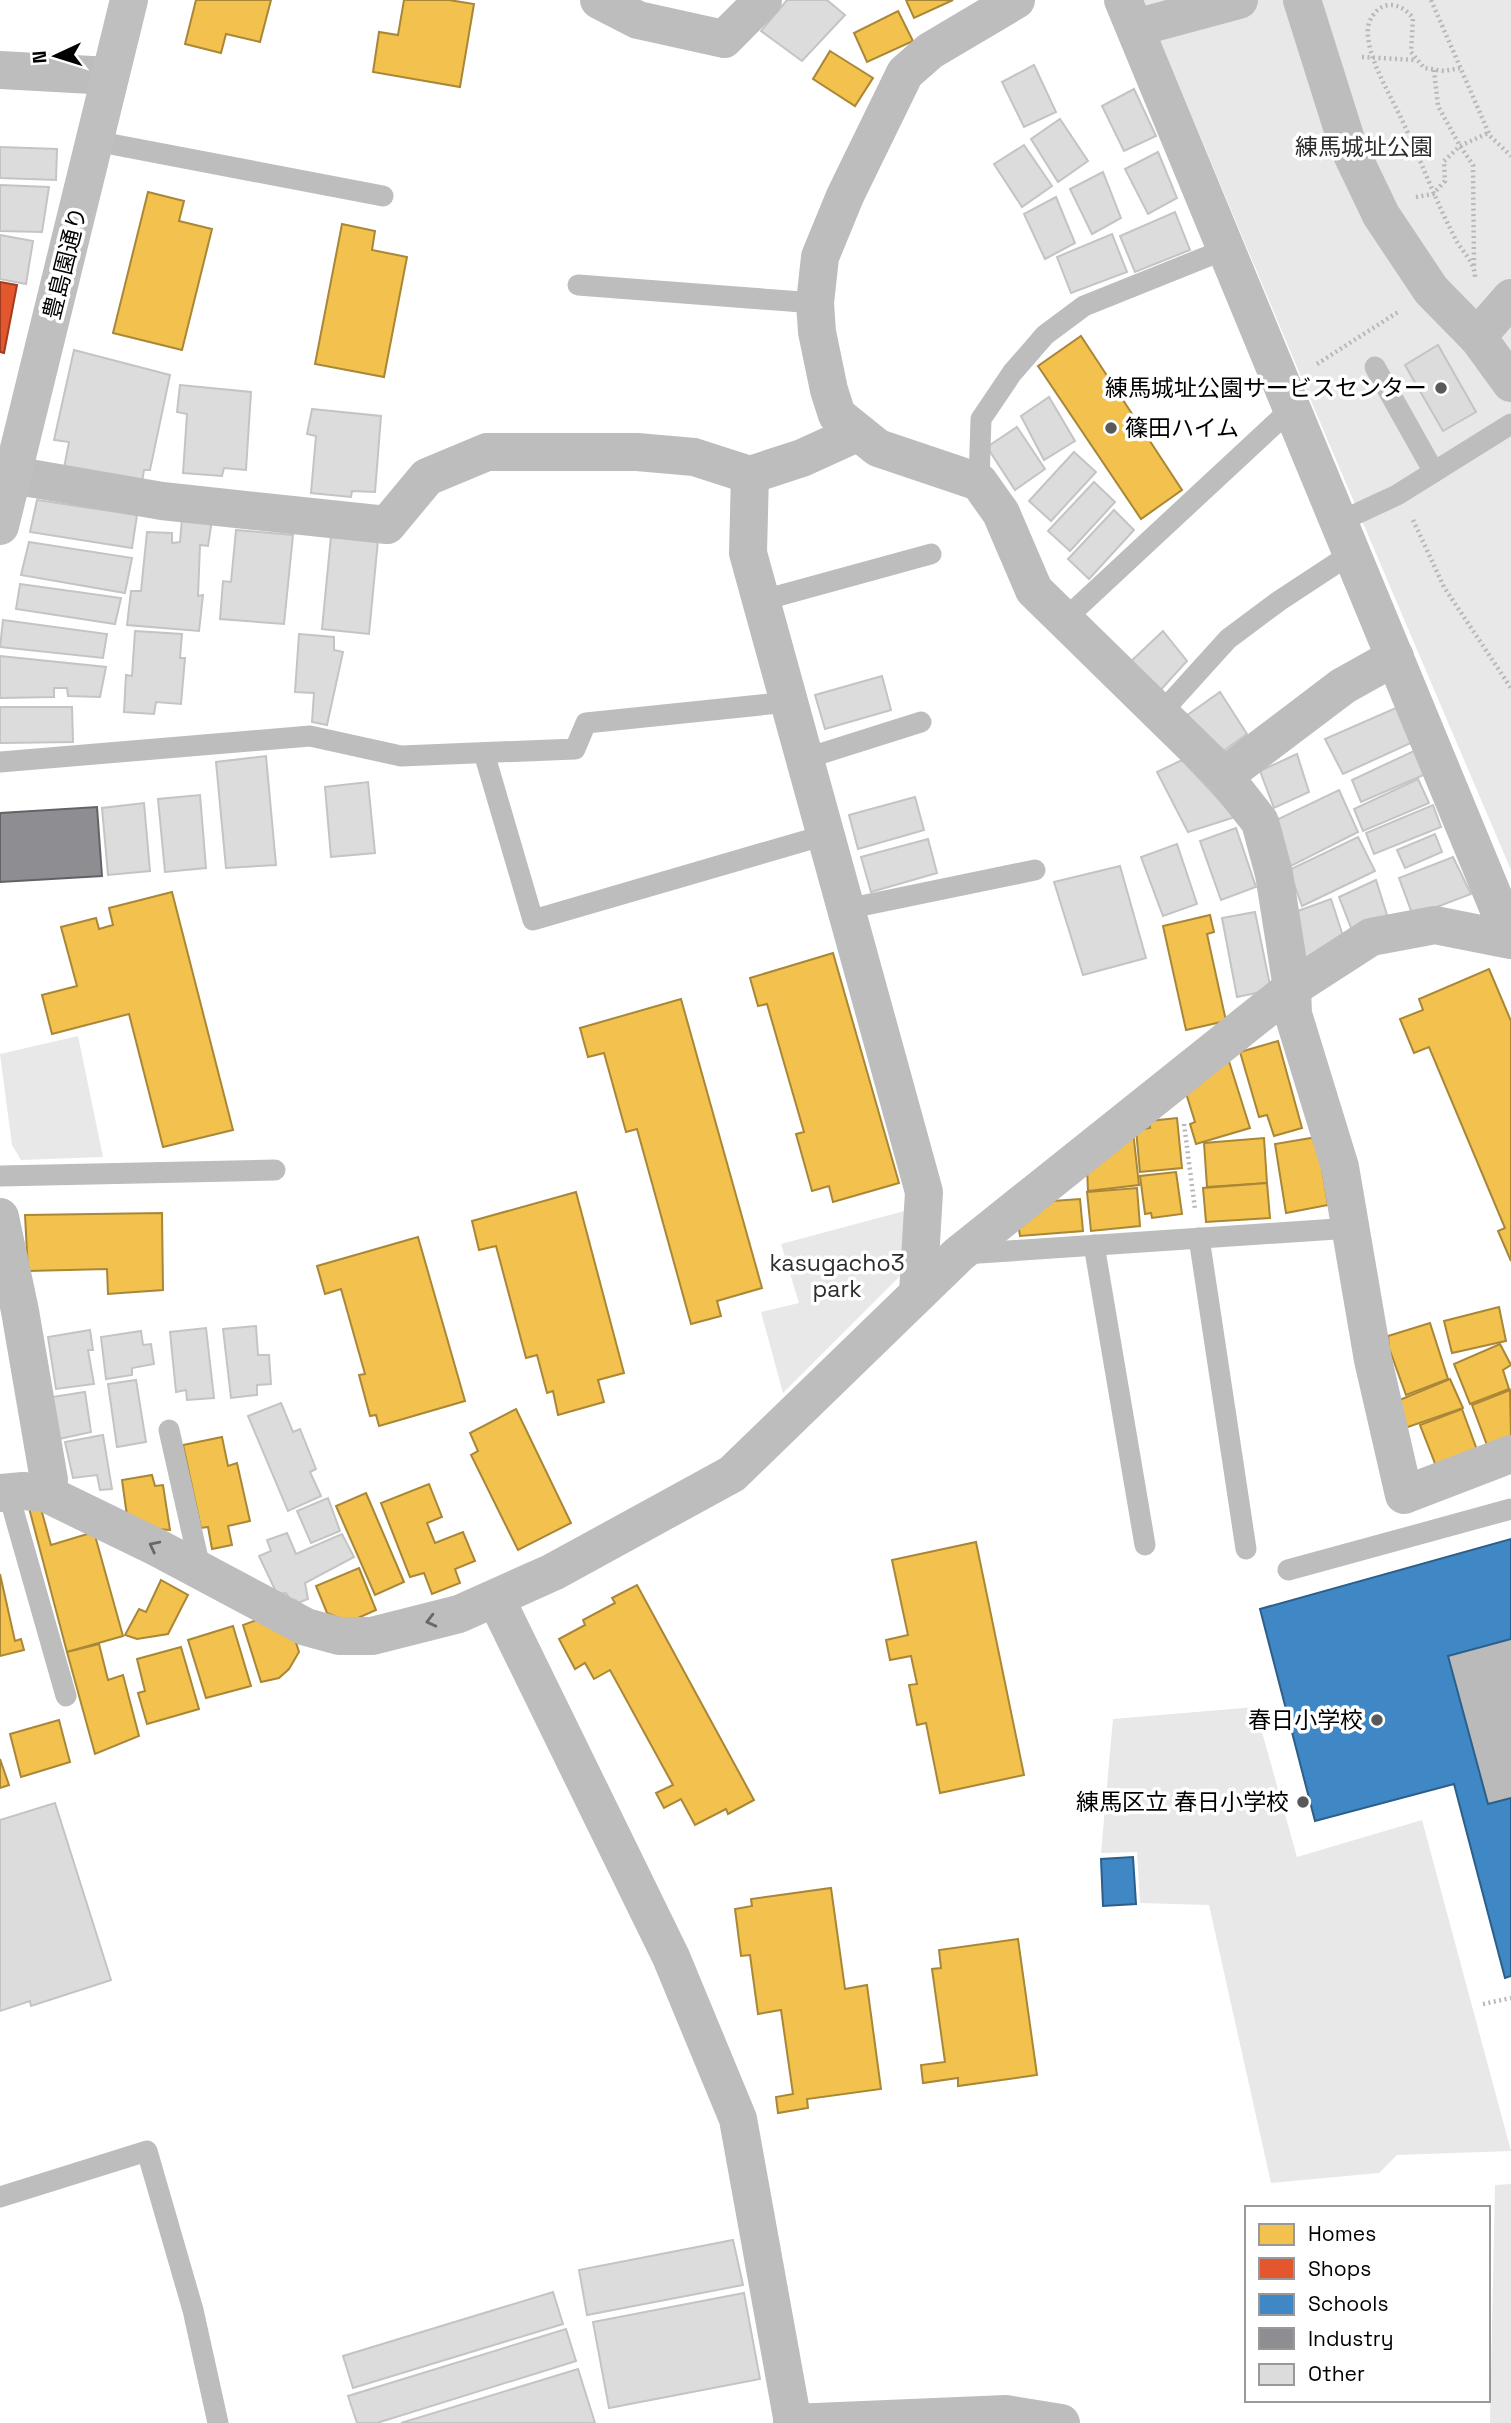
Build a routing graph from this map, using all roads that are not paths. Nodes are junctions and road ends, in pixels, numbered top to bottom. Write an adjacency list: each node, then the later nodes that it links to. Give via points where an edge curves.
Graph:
1 (129, 0): 9 (street, 豊島園通り)
2 (600, 0): 3 (street, via 638,20 724,39)
3 (763, 0)
4 (1016, 0): 15 (street, via 930,51 905,73 820,257)
5 (1239, 0): 7 (street)
6 (1302, 0): 16 (street, via 1348,146 1381,215 1431,290)
7 (1129, 14): 12 (street)
8 (0, 70): 9 (street)
9 (110, 76): 10 (street, 豊島園通り)
10 (94, 141): 11 (lane); 22 (street, 豊島園通り)
11 (383, 195)
12 (1226, 249): 19 (street); 25 (lane, via 1084,306 1045,335 981,419)
13 (578, 285): 15 (lane)
14 (1511, 298): 16 (street)
15 (815, 303): 21 (street, via 817,332 837,415)
16 (1477, 337): 18 (street)
17 (1375, 367): 23 (lane)
18 (1511, 383)
19 (1292, 408): 27 (street); 30 (lane)
20 (1511, 424): 23 (lane)
21 (857, 433): 24 (street); 25 (street, via 878,448)
22 (10, 462): 24 (street, via 162,502 387,525 427,477 487,452 671,454); 26 (street, 豊島園通り)
23 (1434, 472): 27 (lane, via 1397,495)
24 (750, 475): 29 (street, via 748,553)
25 (979, 482): 30 (street, via 1001,513 1034,590)
26 (0, 526)
27 (1345, 538): 31 (street); 33 (lane, via 1279,601 1228,639)
28 (931, 554): 29 (lane)
29 (760, 601): 32 (street)
30 (1065, 619): 33 (street)
31 (1395, 657): 38 (street, via 1343,685); 42 (street)
32 (789, 702): 35 (lane, via 586,723 575,749); 36 (street)
33 (1161, 713): 38 (street)
34 (921, 722): 36 (lane)
35 (484, 753): 37 (lane, via 401,756 310,736); 39 (lane, via 533,920)
36 (804, 759): 39 (street)
37 (0, 762)
38 (1224, 776): 43 (street, via 1260,822 1274,874)
39 (825, 835): 41 (street)
40 (1035, 870): 41 (lane)
41 (846, 909): 51 (street, via 924,1192)
42 (1511, 940): 43 (street, via 1435,925 1371,937)
43 (1293, 988): 47 (street, via 1293,1014 1340,1167); 50 (street)
44 (275, 1170): 45 (lane)
45 (0, 1177)
46 (0, 1217): 55 (street, via 44,1454)
47 (1352, 1228): 48 (lane); 53 (street, via 1373,1360 1404,1494)
48 (1199, 1238): 49 (lane); 58 (lane)
49 (1094, 1245): 50 (lane); 57 (lane)
50 (959, 1254): 51 (street)
51 (918, 1293): 61 (street, via 732,1474)
52 (169, 1430): 60 (lane)
53 (1511, 1454)
54 (4, 1493): 55 (street); 62 (lane)
55 (45, 1493): 60 (street, one-way to 55)
56 (1511, 1509): 59 (lane)
57 (1145, 1545)
58 (1247, 1549)
59 (1288, 1570)
60 (201, 1572): 61 (street, one-way to 60, via 459,1614 372,1636 340,1636 306,1627)
61 (496, 1599): 65 (street, via 671,1957 738,2119)
62 (66, 1696)
63 (0, 2197): 64 (lane, via 147,2151 193,2310)
64 (218, 2423)
65 (793, 2423): 66 (street, via 1006,2414)
66 (1061, 2423)

